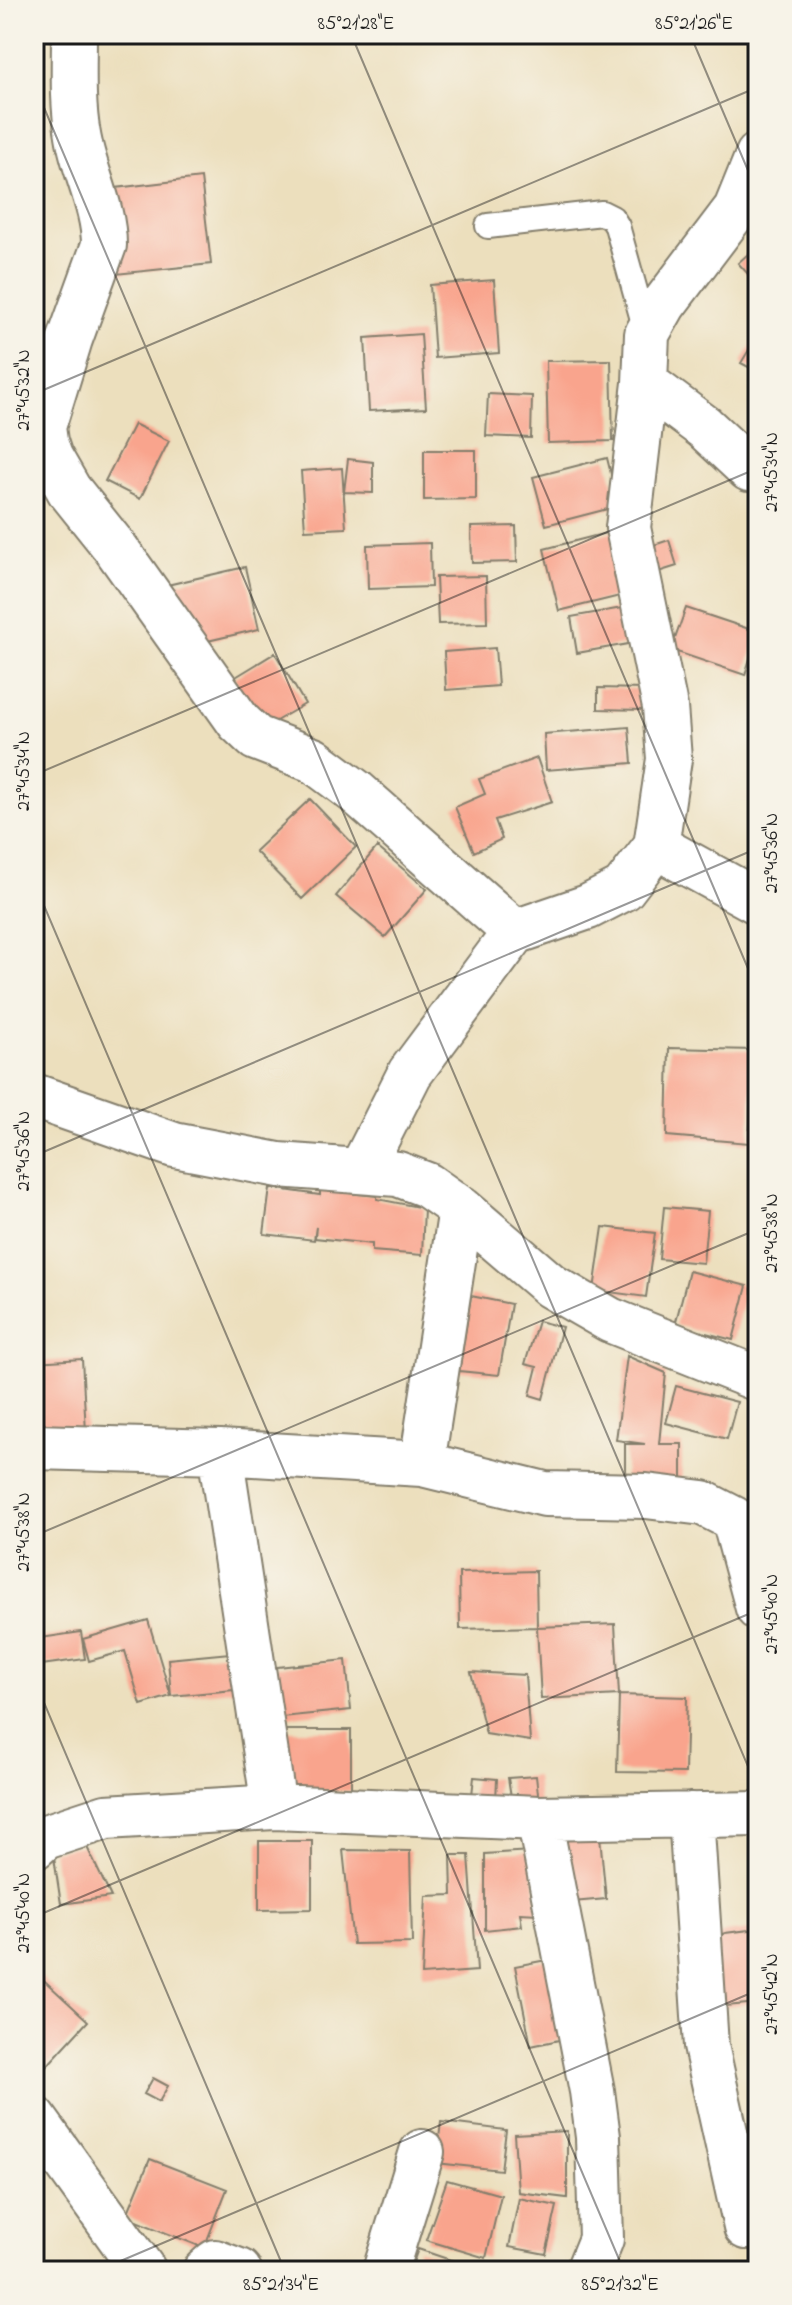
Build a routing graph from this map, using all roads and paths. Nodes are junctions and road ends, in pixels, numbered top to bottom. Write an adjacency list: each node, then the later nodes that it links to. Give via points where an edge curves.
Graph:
1 (74, 34): 9 (street, via 78,135 104,245 43,427 50,457 239,722 256,738 313,760 356,792)
2 (758, 155): 4 (street, via 736,209)
3 (488, 226): 4 (lane, via 602,213 612,218)
4 (647, 334): 5 (street)
5 (645, 383): 6 (street); 7 (street, via 628,528 665,707 669,759)
6 (749, 469)
7 (656, 846): 8 (street); 9 (street, via 623,889)
8 (758, 902)
9 (515, 932): 11 (street, via 410,1073)
10 (34, 1096): 11 (street, via 174,1145 279,1165)
11 (361, 1170): 12 (street, via 398,1174 427,1185)
12 (461, 1209): 13 (street, via 551,1286 610,1320); 16 (street)
13 (758, 1379)
14 (34, 1447): 15 (street)
15 (220, 1452): 16 (street); 18 (street)
16 (422, 1464): 17 (street, via 545,1494 703,1503 734,1519)
17 (758, 1608)
18 (274, 1807): 21 (street); 22 (street, via 106,1817 45,1837)
19 (758, 1814): 20 (street)
20 (691, 1815): 21 (street); 25 (street, via 706,2046)
21 (539, 1818): 30 (street, via 598,2137 601,2239)
22 (34, 1847)
23 (34, 2118): 26 (street)
24 (422, 2152): 29 (street)
25 (746, 2227)
26 (144, 2271)
27 (205, 2271): 28 (street, via 215,2262)
28 (239, 2271)
29 (385, 2271)
30 (588, 2271)

